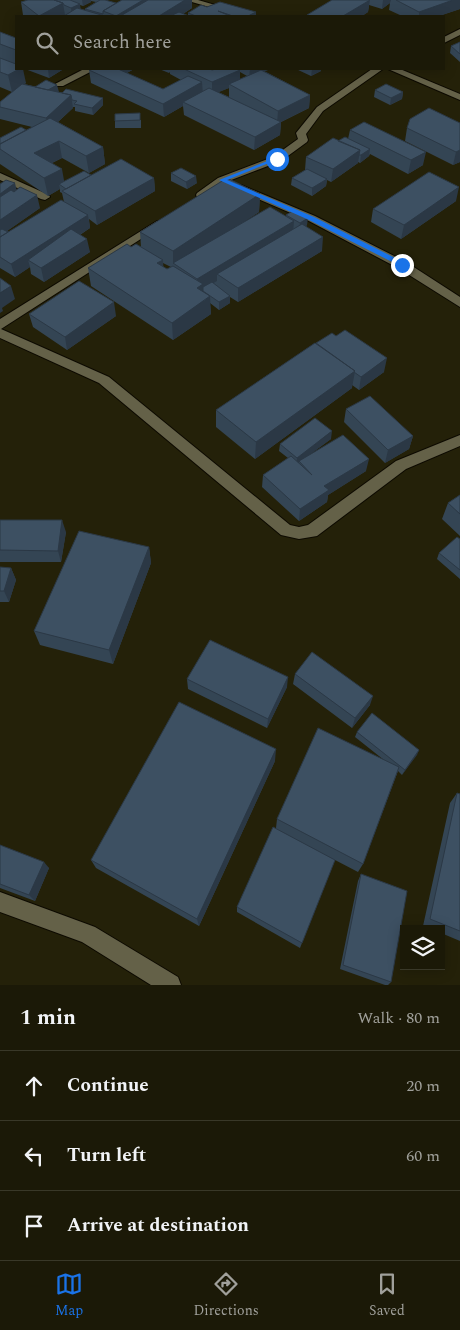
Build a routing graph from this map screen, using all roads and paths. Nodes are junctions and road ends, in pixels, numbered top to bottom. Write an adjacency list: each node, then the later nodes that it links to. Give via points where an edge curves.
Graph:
1 (189, 0): 2 (street)
2 (204, 4): 3 (street); 4 (street)
3 (191, 12)
4 (245, 15)
5 (460, 32): 6 (street)
6 (445, 40)
7 (89, 70): 10 (street)
8 (377, 70): 13 (street, via 320,109 301,133 303,140 277,159)
9 (395, 70): 11 (street)
10 (60, 84)
11 (460, 98)
12 (0, 176): 14 (street)
13 (222, 180): 15 (street); 17 (street, via 311,218 402,265)
14 (46, 197)
15 (190, 202)
16 (166, 218): 18 (street)
17 (460, 303)
18 (0, 325)
19 (0, 333): 20 (street, via 104,380 286,530 312,531 400,465)
20 (460, 440)
21 (0, 902): 22 (street, via 88,934)
22 (170, 985)

